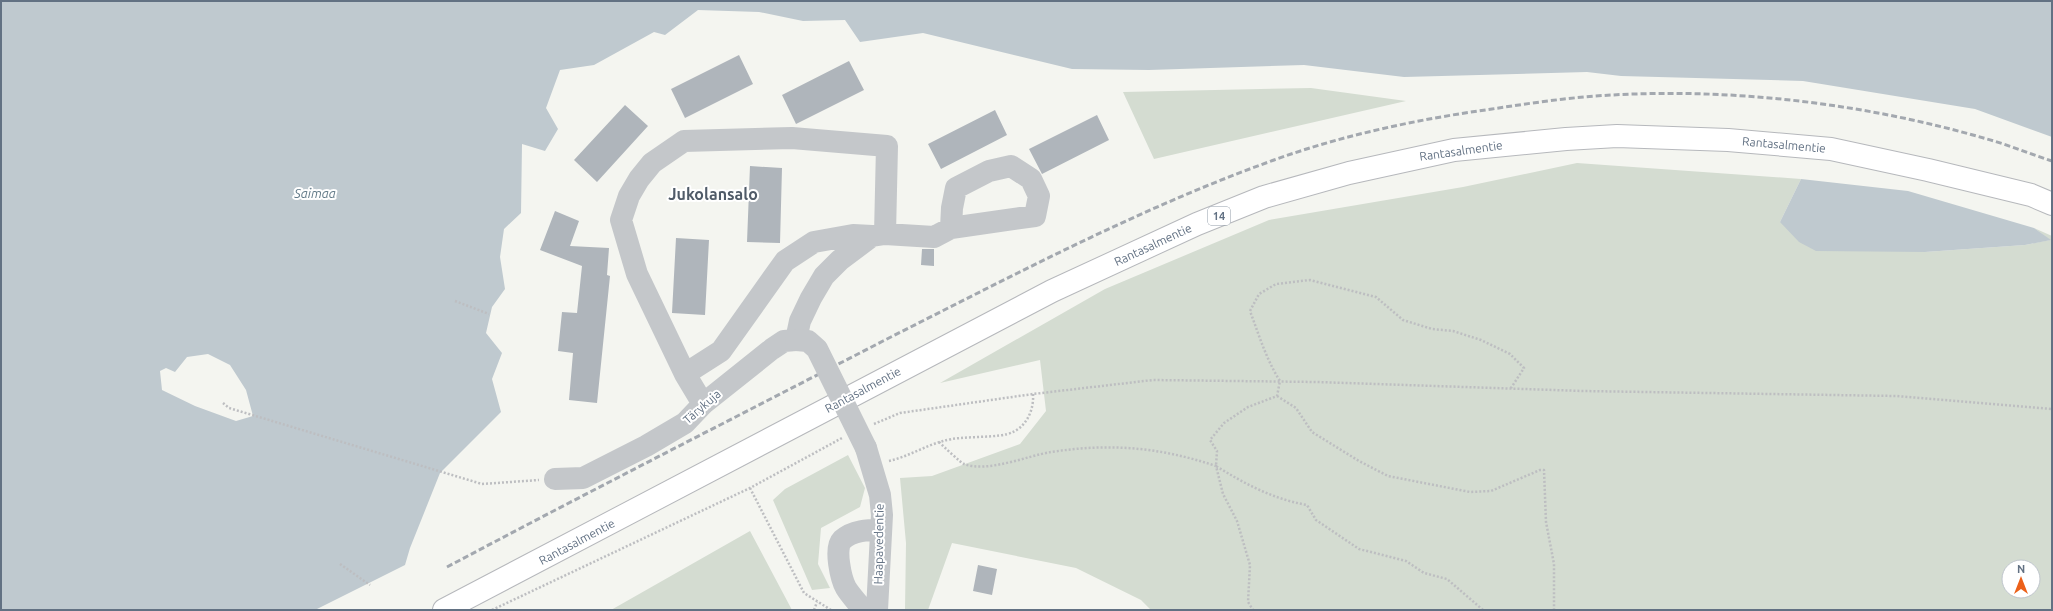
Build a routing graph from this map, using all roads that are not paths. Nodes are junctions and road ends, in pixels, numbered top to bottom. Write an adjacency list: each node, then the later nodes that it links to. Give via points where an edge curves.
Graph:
1 (2052, 204): 9 (highway, Rantasalmentie / 14, via 1943,173 1831,149 1728,140 1618,136 1566,139 1454,150 1348,173 1264,197 1197,224 1052,291)
2 (951, 228): 3 (street, via 934,237)
3 (879, 235): 4 (street, via 840,260 824,276 800,321); 5 (street, via 854,235 814,242 785,262 722,351); 5 (street, via 888,146 792,138 684,141 652,163 629,196 621,220 637,274)
4 (796, 340): 6 (street, Tärykuja, via 784,341 772,349); 8 (street, Haapavedentie, bridge, via 808,341 817,349 866,437 880,495)
5 (685, 374): 6 (street)
6 (703, 404): 7 (street, Tärykuja, via 685,423 583,478)
7 (555, 479)
8 (881, 530): 10 (street, via 861,530 848,536 841,542 838,551 842,580); 11 (street, Haapavedentie)
9 (451, 607)
10 (864, 610)
11 (877, 610)

